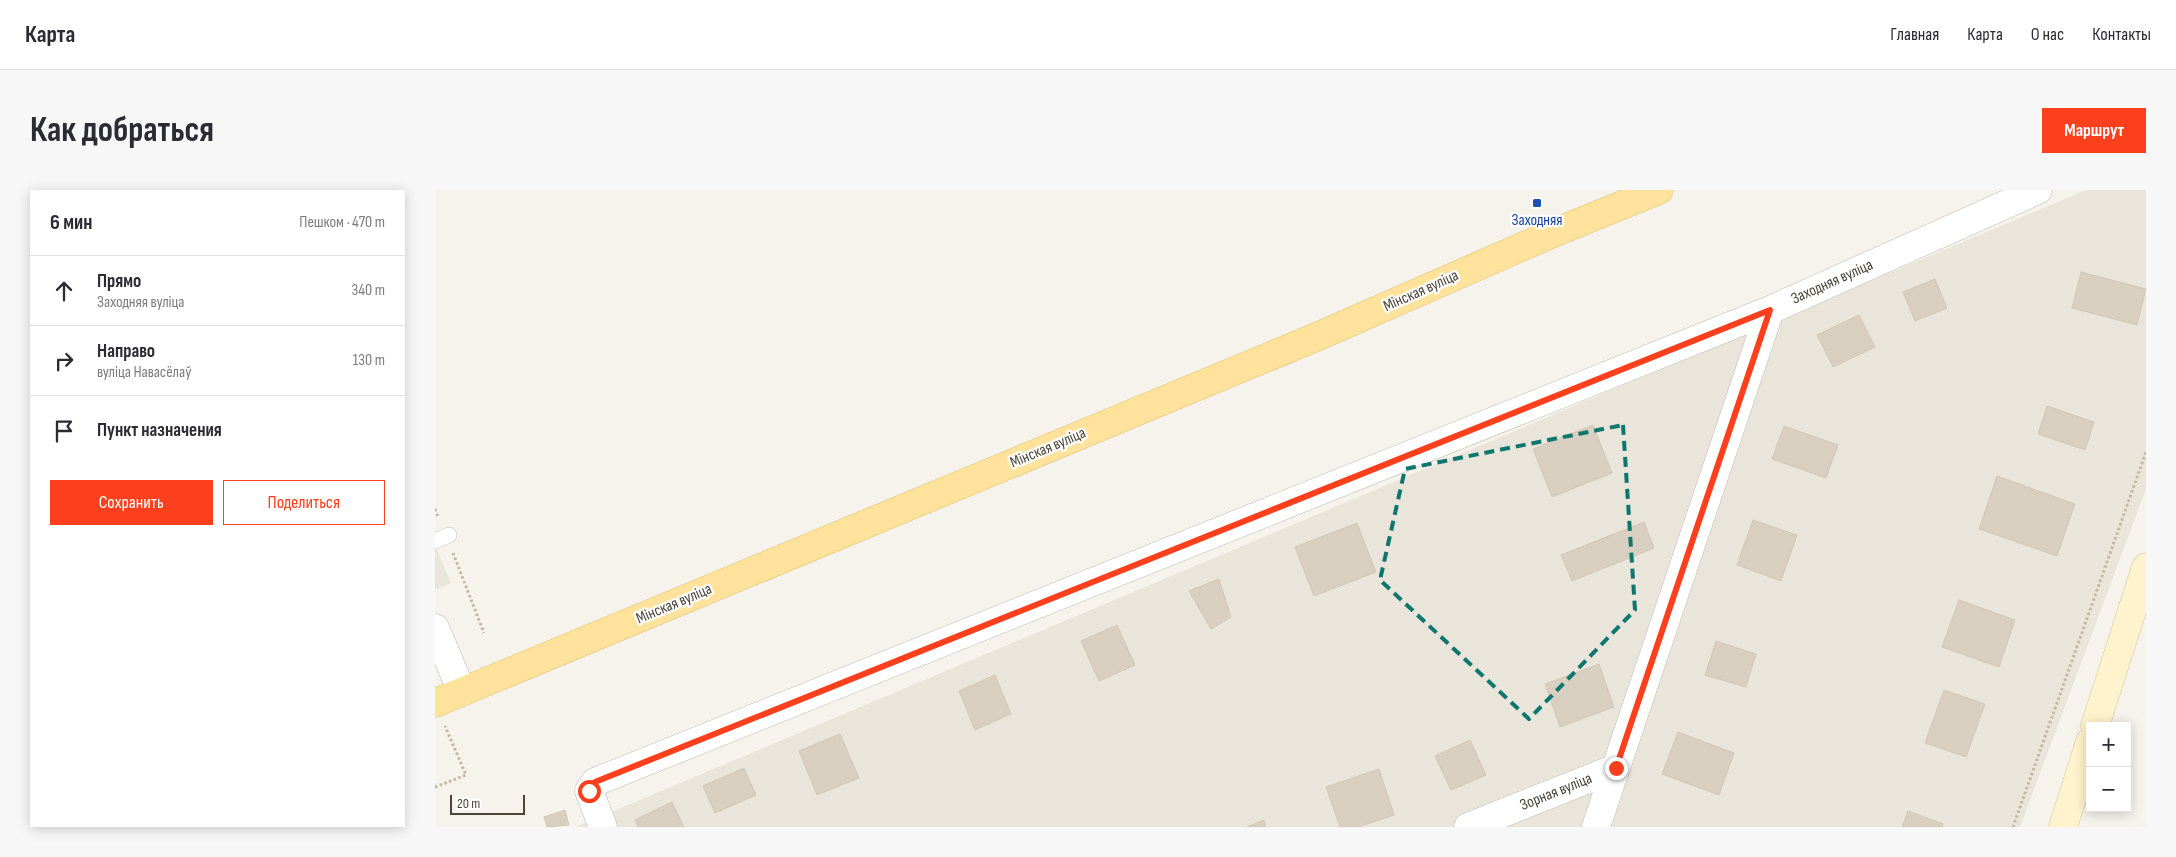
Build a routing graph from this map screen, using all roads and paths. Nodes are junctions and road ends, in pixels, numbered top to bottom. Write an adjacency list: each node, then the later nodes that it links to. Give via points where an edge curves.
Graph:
1 (1659, 190): 10 (main road, Мінская вуліца, via 1321,335)
2 (2038, 190): 3 (street, Заходняя вуліца)
3 (1770, 310): 14 (street); 16 (street, Заходняя вуліца, via 595,782 589,791)
4 (2146, 452): 19 (path)
5 (435, 509): 6 (path)
6 (443, 537): 9 (path)
7 (2146, 567): 12 (main road)
8 (435, 628): 10 (street)
9 (484, 633)
10 (462, 692): 11 (main road, Мінская вуліца)
11 (435, 703): 15 (path, via 466,775)
12 (2096, 722)
13 (2086, 755): 20 (main road)
14 (1616, 768): 17 (street, Зорная вуліца); 18 (street)
15 (435, 787)
16 (603, 827)
17 (1469, 827)
18 (1596, 827)
19 (2013, 827)
20 (2063, 827)

